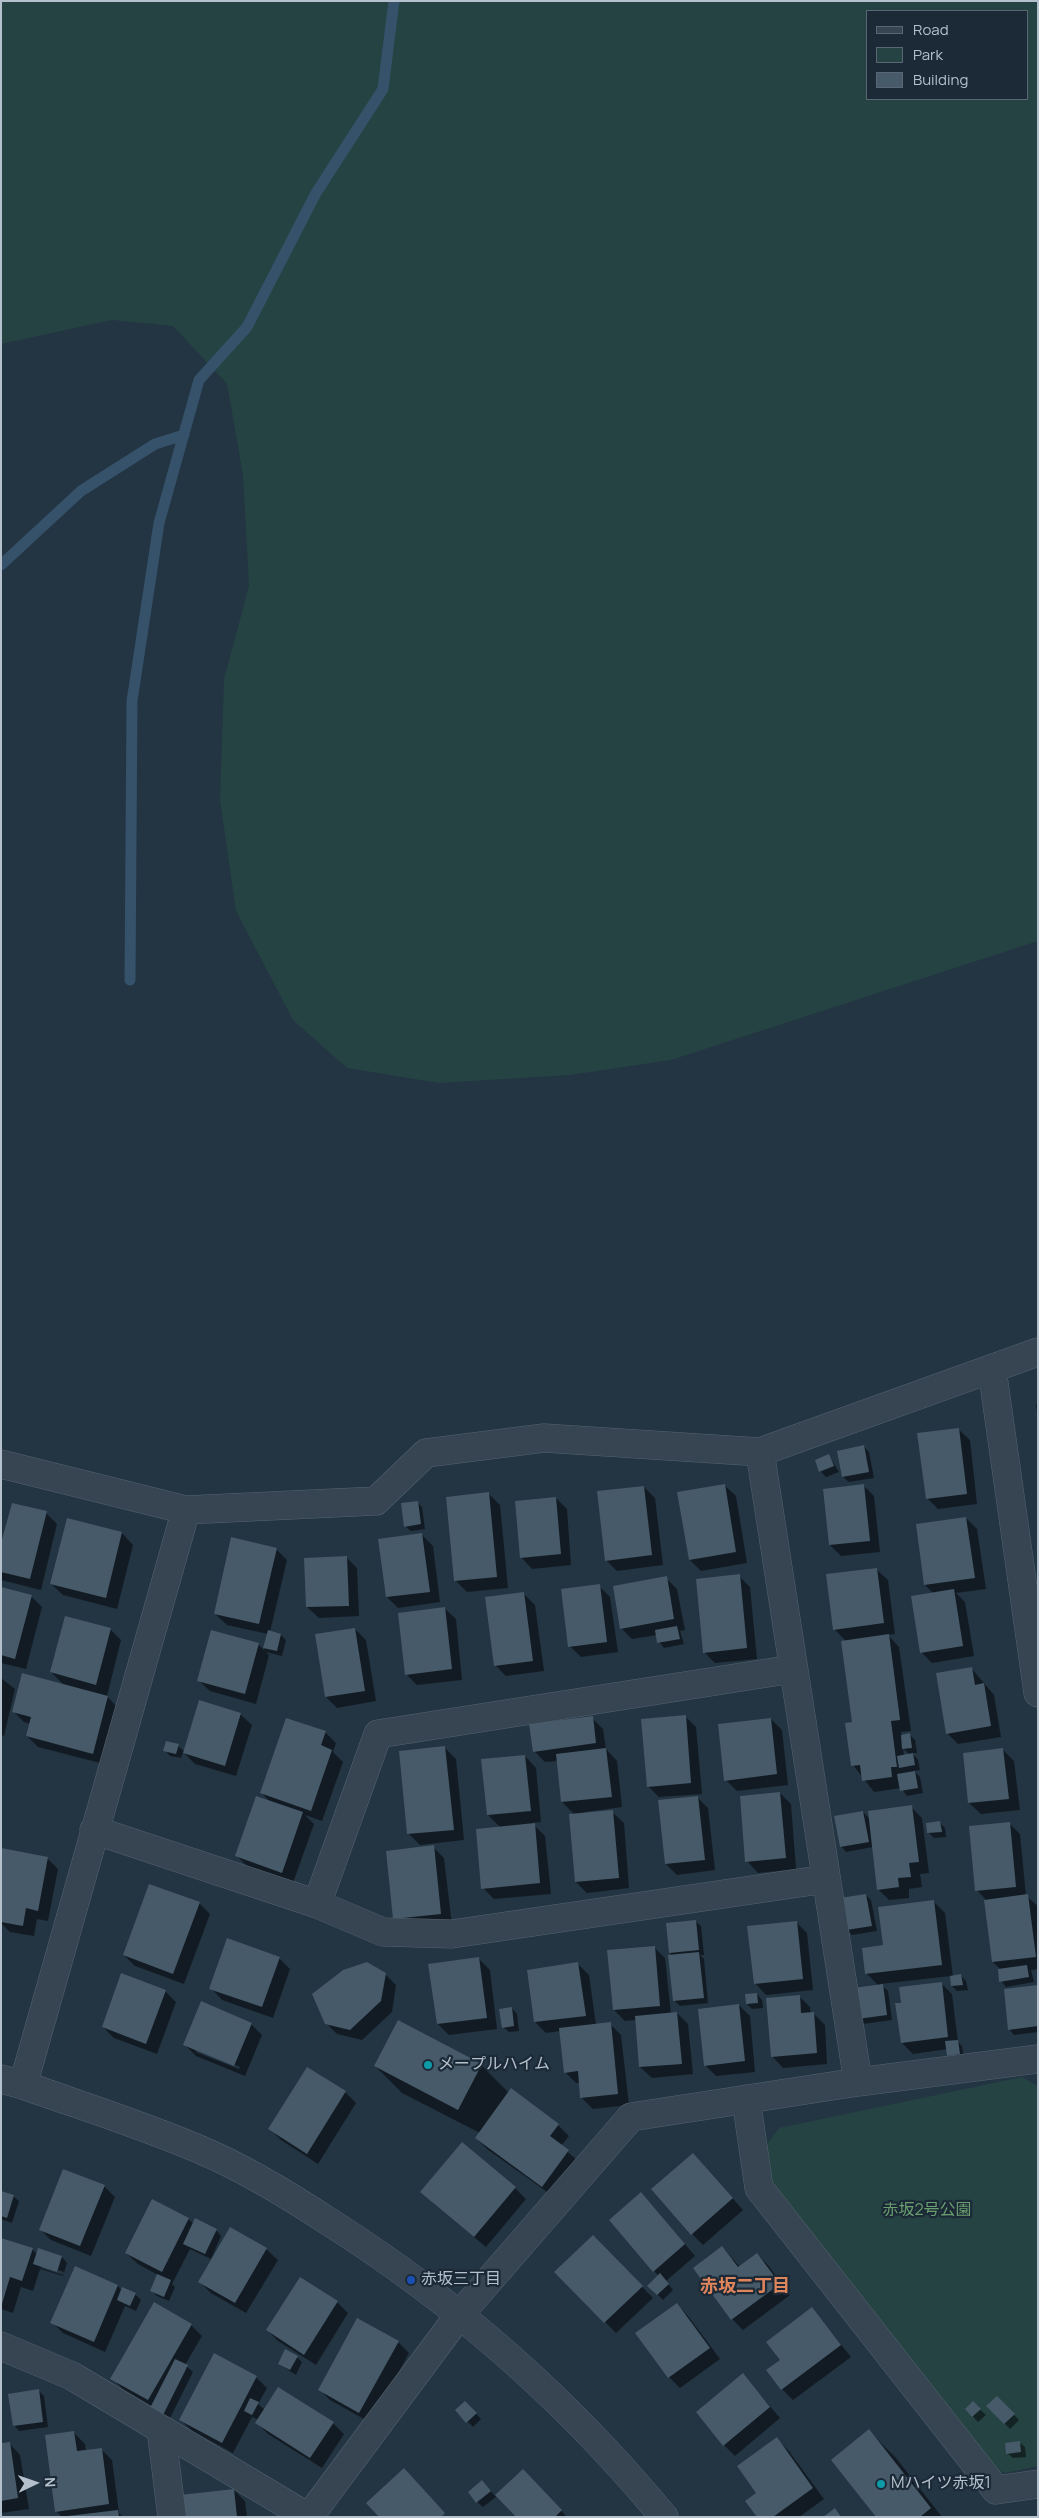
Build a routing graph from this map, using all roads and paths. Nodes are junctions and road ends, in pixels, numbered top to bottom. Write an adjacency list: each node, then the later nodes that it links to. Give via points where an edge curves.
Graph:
1 (1038, 1352): 2 (street)
2 (992, 1369): 3 (street); 7 (street)
3 (760, 1452): 5 (street, via 544,1438 426,1453 376,1501); 6 (street)
4 (1, 1464): 5 (street)
5 (186, 1510): 8 (street)
6 (793, 1669): 9 (street); 10 (street, via 378,1734)
7 (1038, 1693)
8 (94, 1830): 10 (street); 12 (street)
9 (826, 1879): 10 (street, via 452,1934 383,1932); 13 (street)
10 (317, 1904)
11 (1038, 2059): 13 (street)
12 (12, 2082): 15 (street, via 202,2150 288,2195 388,2259)
13 (858, 2082): 14 (street)
14 (746, 2099): 15 (street, via 631,2117); 18 (street, via 758,2188 996,2490)
15 (460, 2314): 20 (street); 21 (street, via 565,2407)
16 (1, 2346): 17 (street, via 72,2376)
17 (161, 2429): 19 (street); 20 (street)
18 (1038, 2484)
19 (172, 2517)
20 (308, 2517)
21 (664, 2517)

